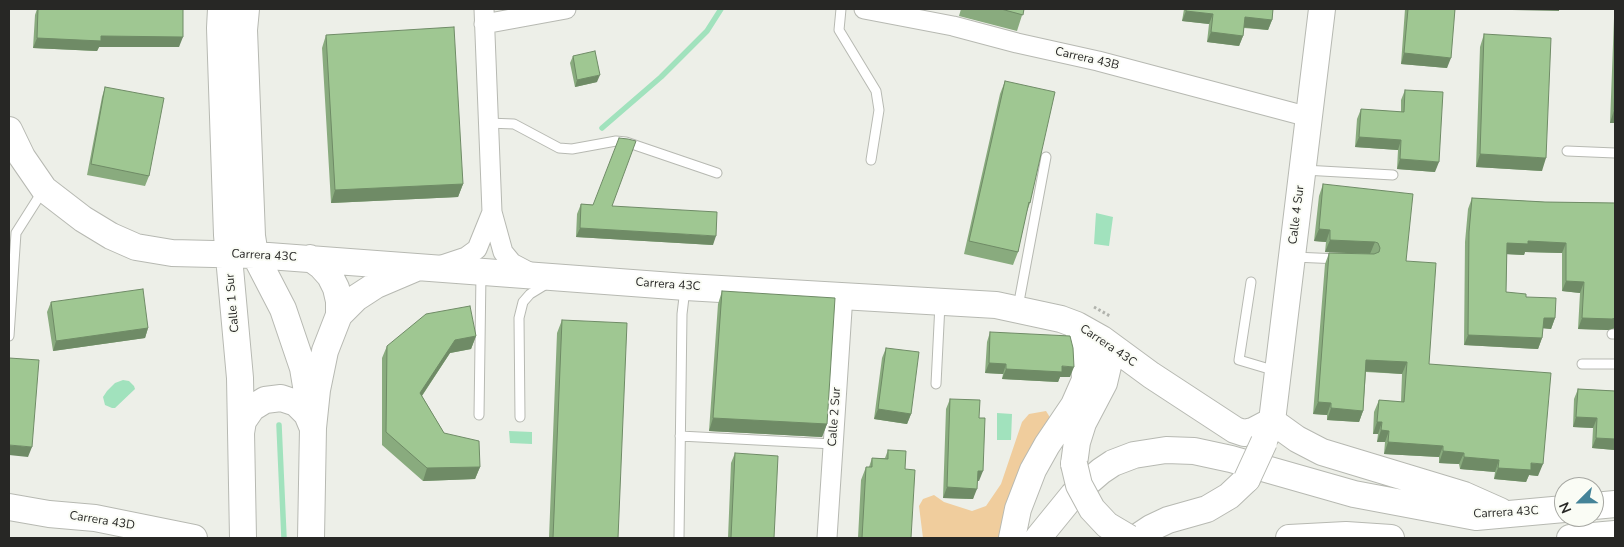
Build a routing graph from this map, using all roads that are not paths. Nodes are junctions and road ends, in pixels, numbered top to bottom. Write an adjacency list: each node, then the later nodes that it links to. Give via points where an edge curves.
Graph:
1 (221, 9): 21 (street, Calle 1 Sur)
2 (246, 9): 22 (street, via 244,30 252,236)
3 (566, 9): 7 (street)
4 (841, 9): 15 (lane, via 838,30 876,91 879,110)
5 (864, 9): 8 (street, Carrera 43B, via 1098,61)
6 (1322, 9): 8 (street, Calle 4 Sur)
7 (484, 16): 9 (street)
8 (1309, 117): 16 (street, Calle 4 Sur)
9 (488, 123): 17 (lane, via 514,124 559,148 626,142); 20 (street)
10 (9, 130): 14 (street, Carrera 43C)
11 (1567, 151): 12 (lane)
12 (1615, 154)
13 (1046, 157): 33 (lane)
14 (15, 158): 19 (street, Carrera 43C)
15 (870, 160)
16 (1302, 169): 18 (lane); 23 (street, Calle 4 Sur)
17 (717, 173)
18 (1393, 175)
19 (44, 189): 21 (street, Carrera 43C, via 83,219 136,247 172,253); 36 (lane, via 16,233)
20 (492, 212): 26 (street, via 478,248 466,257); 28 (street, via 503,252 512,263)
21 (229, 254): 22 (street, Carrera 43C); 46 (street, Calle 1 Sur, via 240,378)
22 (256, 254): 24 (street, Carrera 43C); 44 (street, via 283,309 302,368)
23 (1292, 257): 25 (lane); 40 (street, Calle 4 Sur)
24 (310, 258): 26 (street, Carrera 43C); 34 (street, via 330,276 339,301)
25 (1351, 259)
26 (429, 267): 27 (street, Carrera 43C); 34 (street, via 376,285)
27 (481, 271): 28 (street, Carrera 43C); 42 (lane)
28 (545, 276): 30 (street, Carrera 43C); 43 (lane, via 523,302 519,318)
29 (1251, 282): 40 (lane, via 1239,360)
30 (686, 287): 31 (street, Carrera 43C); 47 (lane, via 682,314)
31 (843, 295): 32 (street, Carrera 43C); 48 (street, Calle 2 Sur)
32 (940, 301): 33 (street, Carrera 43C); 41 (lane)
33 (1018, 309): 35 (street, Carrera 43C)
34 (339, 315): 44 (street, via 325,351)
35 (1077, 325): 37 (street, Carrera 43C); 58 (street, via 1085,380 1074,405 1033,470 1018,509)
36 (9, 336)
37 (1102, 339): 45 (street, Carrera 43C, via 1235,430); 60 (street, bridge, via 1108,366 1104,383 1083,423 1074,464 1079,485 1092,510 1107,525)
38 (1582, 364): 39 (lane)
39 (1615, 364)
40 (1278, 371): 45 (street, Calle 4 Sur)
41 (936, 384)
42 (479, 415)
43 (520, 416)
44 (313, 428): 46 (street, via 308,414 296,403 281,398 266,400 252,408 243,421); 55 (street)
45 (1268, 432): 51 (street, via 1297,439 1322,452 1464,495); 61 (street, Calle 4 Sur, bridge, via 1247,479 1229,496 1207,509 1168,520)
46 (241, 436): 54 (street, Calle 1 Sur)
47 (680, 436): 48 (lane); 56 (lane)
48 (833, 444): 57 (street, Calle 2 Sur)
49 (9, 507): 53 (street, Carrera 43D, via 96,518)
50 (1554, 510): 51 (street, Carrera 43C)
51 (1509, 515): 59 (street, Carrera 43C, via 1476,516 1354,494 1231,459 1194,451 1166,450 1134,455 1101,471 1073,495)
52 (1615, 534): 64 (street)
53 (194, 538)
54 (243, 538)
55 (311, 538)
56 (679, 538)
57 (827, 538)
58 (1012, 538)
59 (1038, 538)
60 (1130, 538)
61 (1136, 538)
62 (1289, 538): 63 (street)
63 (1391, 538)
64 (1570, 538)

